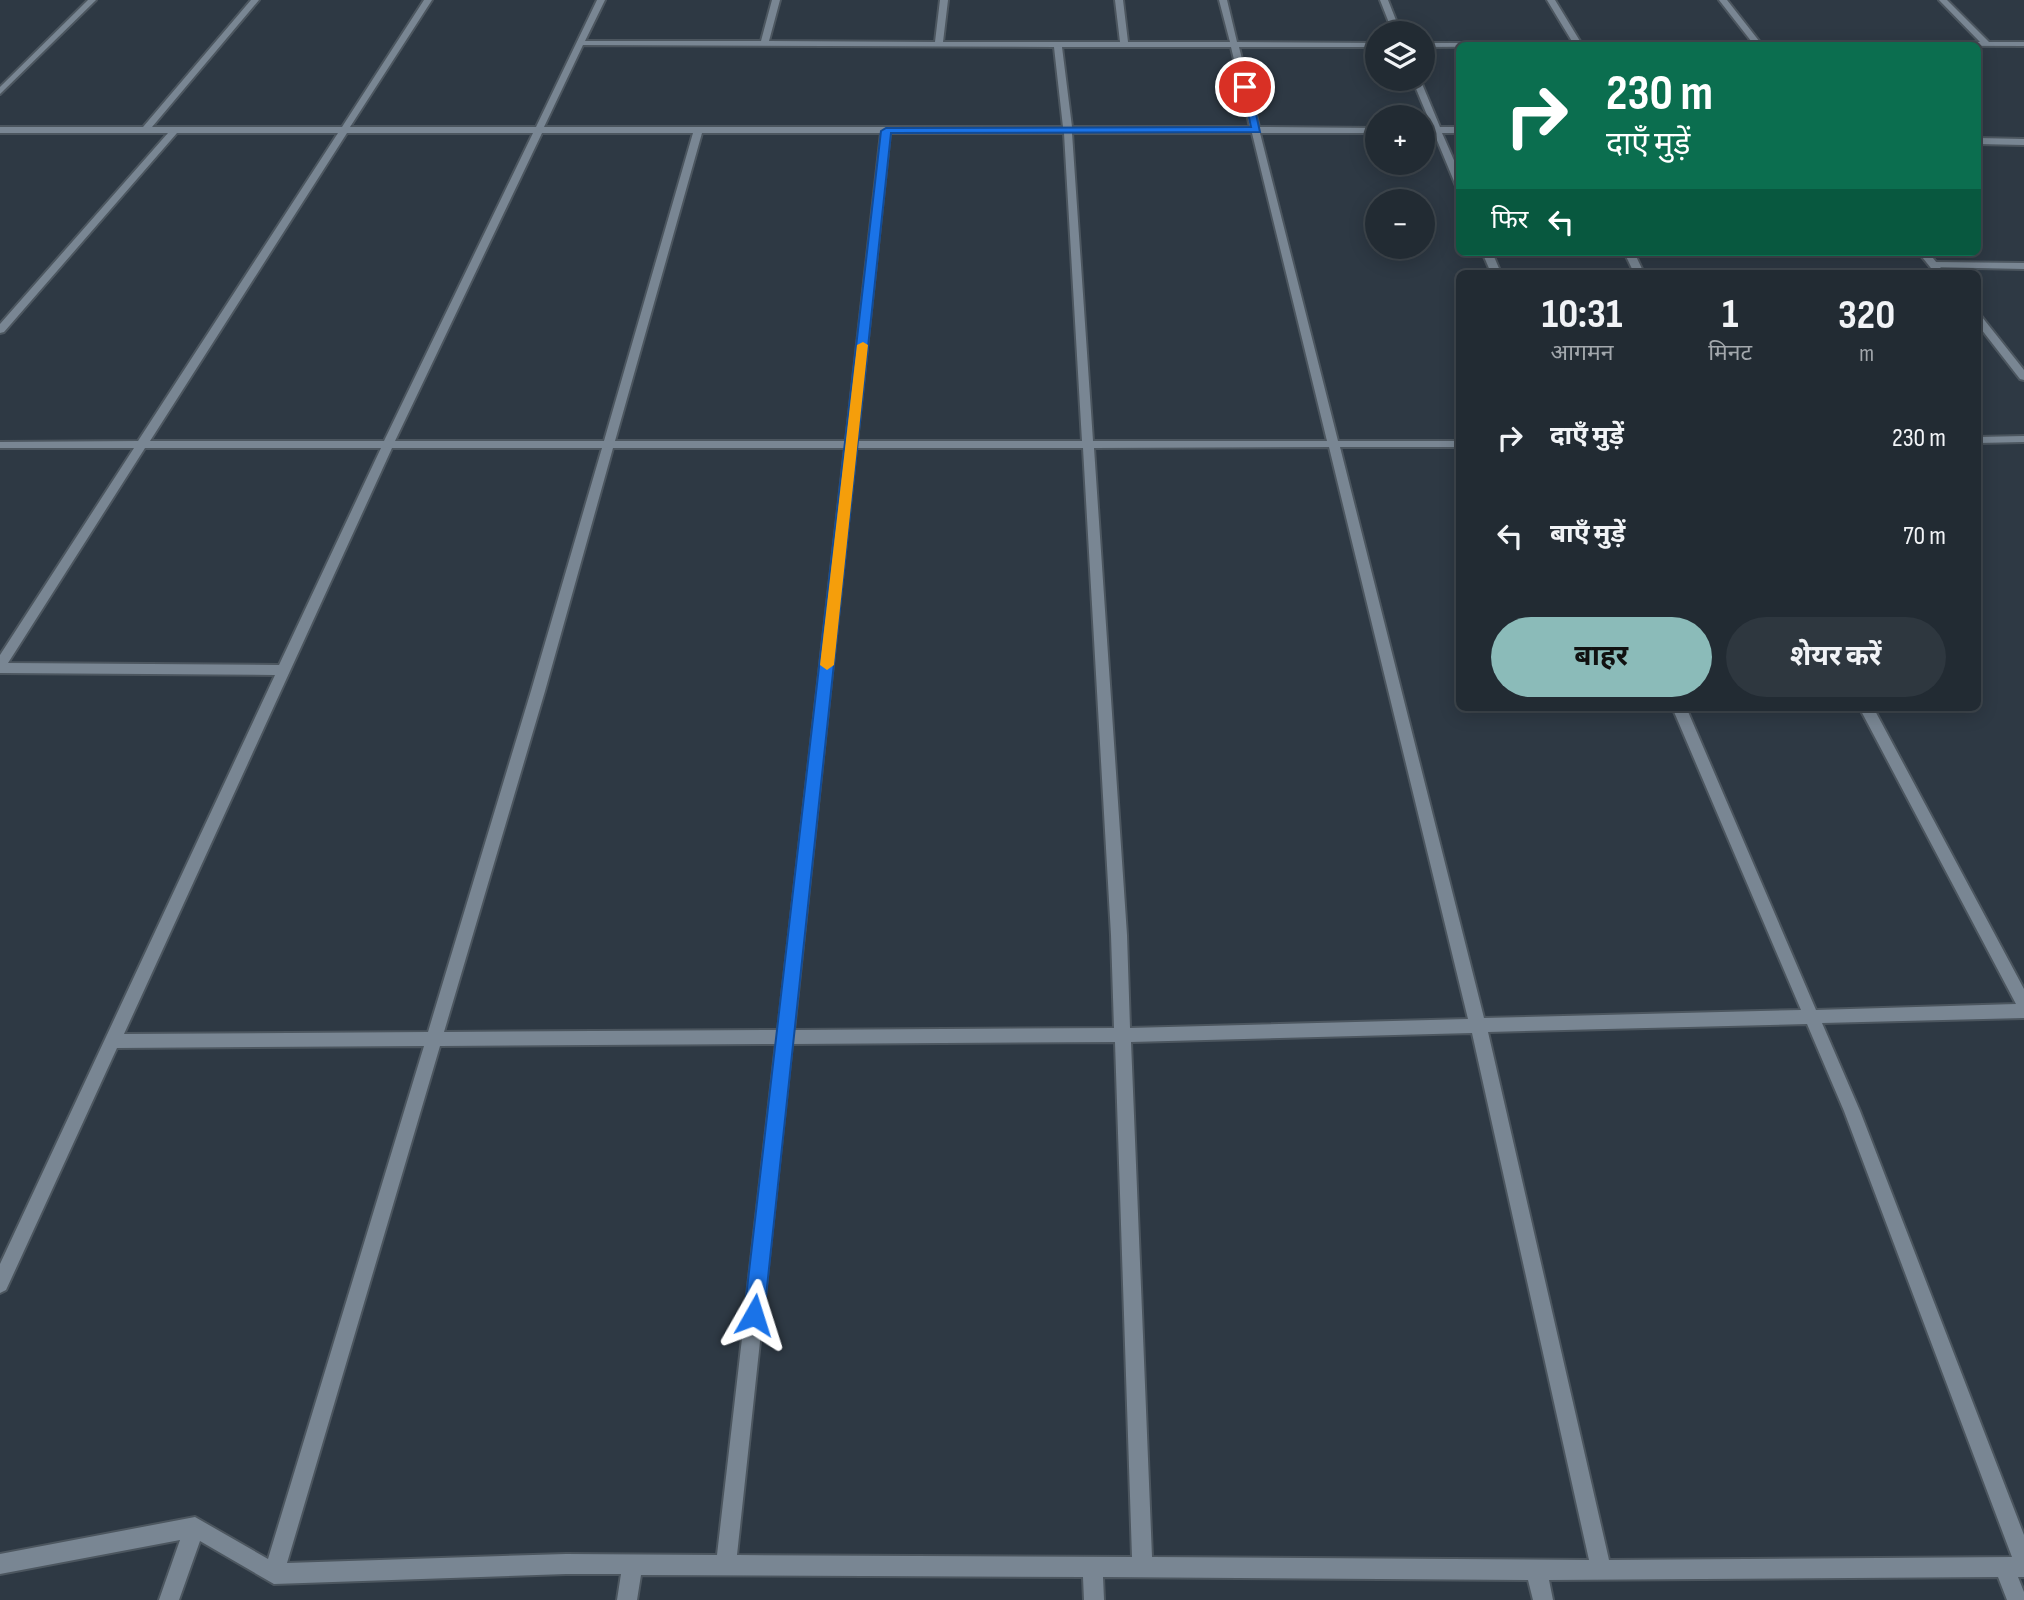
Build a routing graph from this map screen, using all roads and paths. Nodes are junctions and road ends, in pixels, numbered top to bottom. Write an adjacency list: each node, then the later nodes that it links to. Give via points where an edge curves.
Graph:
1 (92, 0): 29 (street)
2 (255, 0): 36 (street)
3 (428, 0): 38 (street)
4 (601, 0): 17 (street)
5 (776, 0): 14 (street)
6 (944, 0): 18 (street)
7 (1119, 0): 20 (street)
8 (1223, 0): 21 (street)
9 (1384, 0): 13 (street)
10 (1552, 0): 15 (street)
11 (1723, 0): 16 (street)
12 (1942, 0): 25 (street)
13 (1392, 21)
14 (765, 42): 17 (street); 18 (street)
15 (1577, 42)
16 (1757, 42)
17 (581, 43): 39 (street)
18 (939, 43): 19 (street)
19 (1058, 43): 20 (street); 31 (street)
20 (1124, 43): 21 (street)
21 (1234, 43): 23 (street); 32 (street)
22 (2024, 44): 25 (street)
23 (1365, 45)
24 (1981, 45): 25 (street)
25 (1987, 45)
26 (1435, 46): 27 (street)
27 (1456, 46)
28 (1421, 91): 34 (street)
29 (0, 92)
30 (0, 130): 36 (street)
31 (1068, 130): 32 (street); 41 (street); 58 (street)
32 (1256, 130): 33 (street); 59 (street)
33 (1365, 130)
34 (1436, 130): 35 (street); 44 (street)
35 (1456, 130)
36 (145, 131): 37 (street)
37 (175, 131): 38 (street); 48 (street)
38 (345, 131): 39 (street); 55 (street)
39 (539, 131): 40 (street); 52 (street)
40 (698, 131): 41 (street); 56 (street)
41 (886, 131): 57 (street)
42 (1981, 142): 43 (street)
43 (2024, 142)
44 (1456, 177)
45 (2024, 266): 46 (street)
46 (1937, 269)
47 (1981, 323): 49 (street)
48 (0, 330)
49 (2024, 377)
50 (2024, 439): 51 (street)
51 (1981, 440)
52 (389, 443): 55 (street); 56 (street); 61 (street)
53 (1456, 444): 59 (street)
54 (0, 445): 55 (street)
55 (143, 445): 60 (street)
56 (608, 446): 57 (street); 69 (street)
57 (852, 446): 58 (street); 70 (street)
58 (1087, 447): 59 (street); 68 (street)
59 (1335, 447): 67 (street)
60 (0, 667): 61 (street)
61 (284, 670): 71 (street)
62 (1681, 711): 66 (street)
63 (1868, 711): 64 (street)
64 (2024, 1004)
65 (2024, 1011): 66 (street)
66 (1812, 1019): 67 (street); 77 (street, via 1852,1111)
67 (1478, 1027): 68 (street); 81 (street)
68 (1123, 1035): 70 (street); 79 (street)
69 (434, 1037): 70 (street); 71 (street); 82 (street)
70 (785, 1039): 76 (street)
71 (112, 1041): 72 (street)
72 (0, 1284)
73 (195, 1527): 74 (street); 82 (street); 83 (street)
74 (0, 1564)
75 (633, 1564): 76 (street); 82 (street); 84 (street)
76 (726, 1564): 78 (street)
77 (2017, 1565): 81 (street); 87 (street)
78 (1093, 1567): 79 (street); 85 (street)
79 (1142, 1567): 80 (street)
80 (1536, 1568): 81 (street); 86 (street)
81 (1601, 1570)
82 (275, 1574)
83 (169, 1600)
84 (627, 1600)
85 (1094, 1600)
86 (1543, 1600)
87 (2017, 1600)

